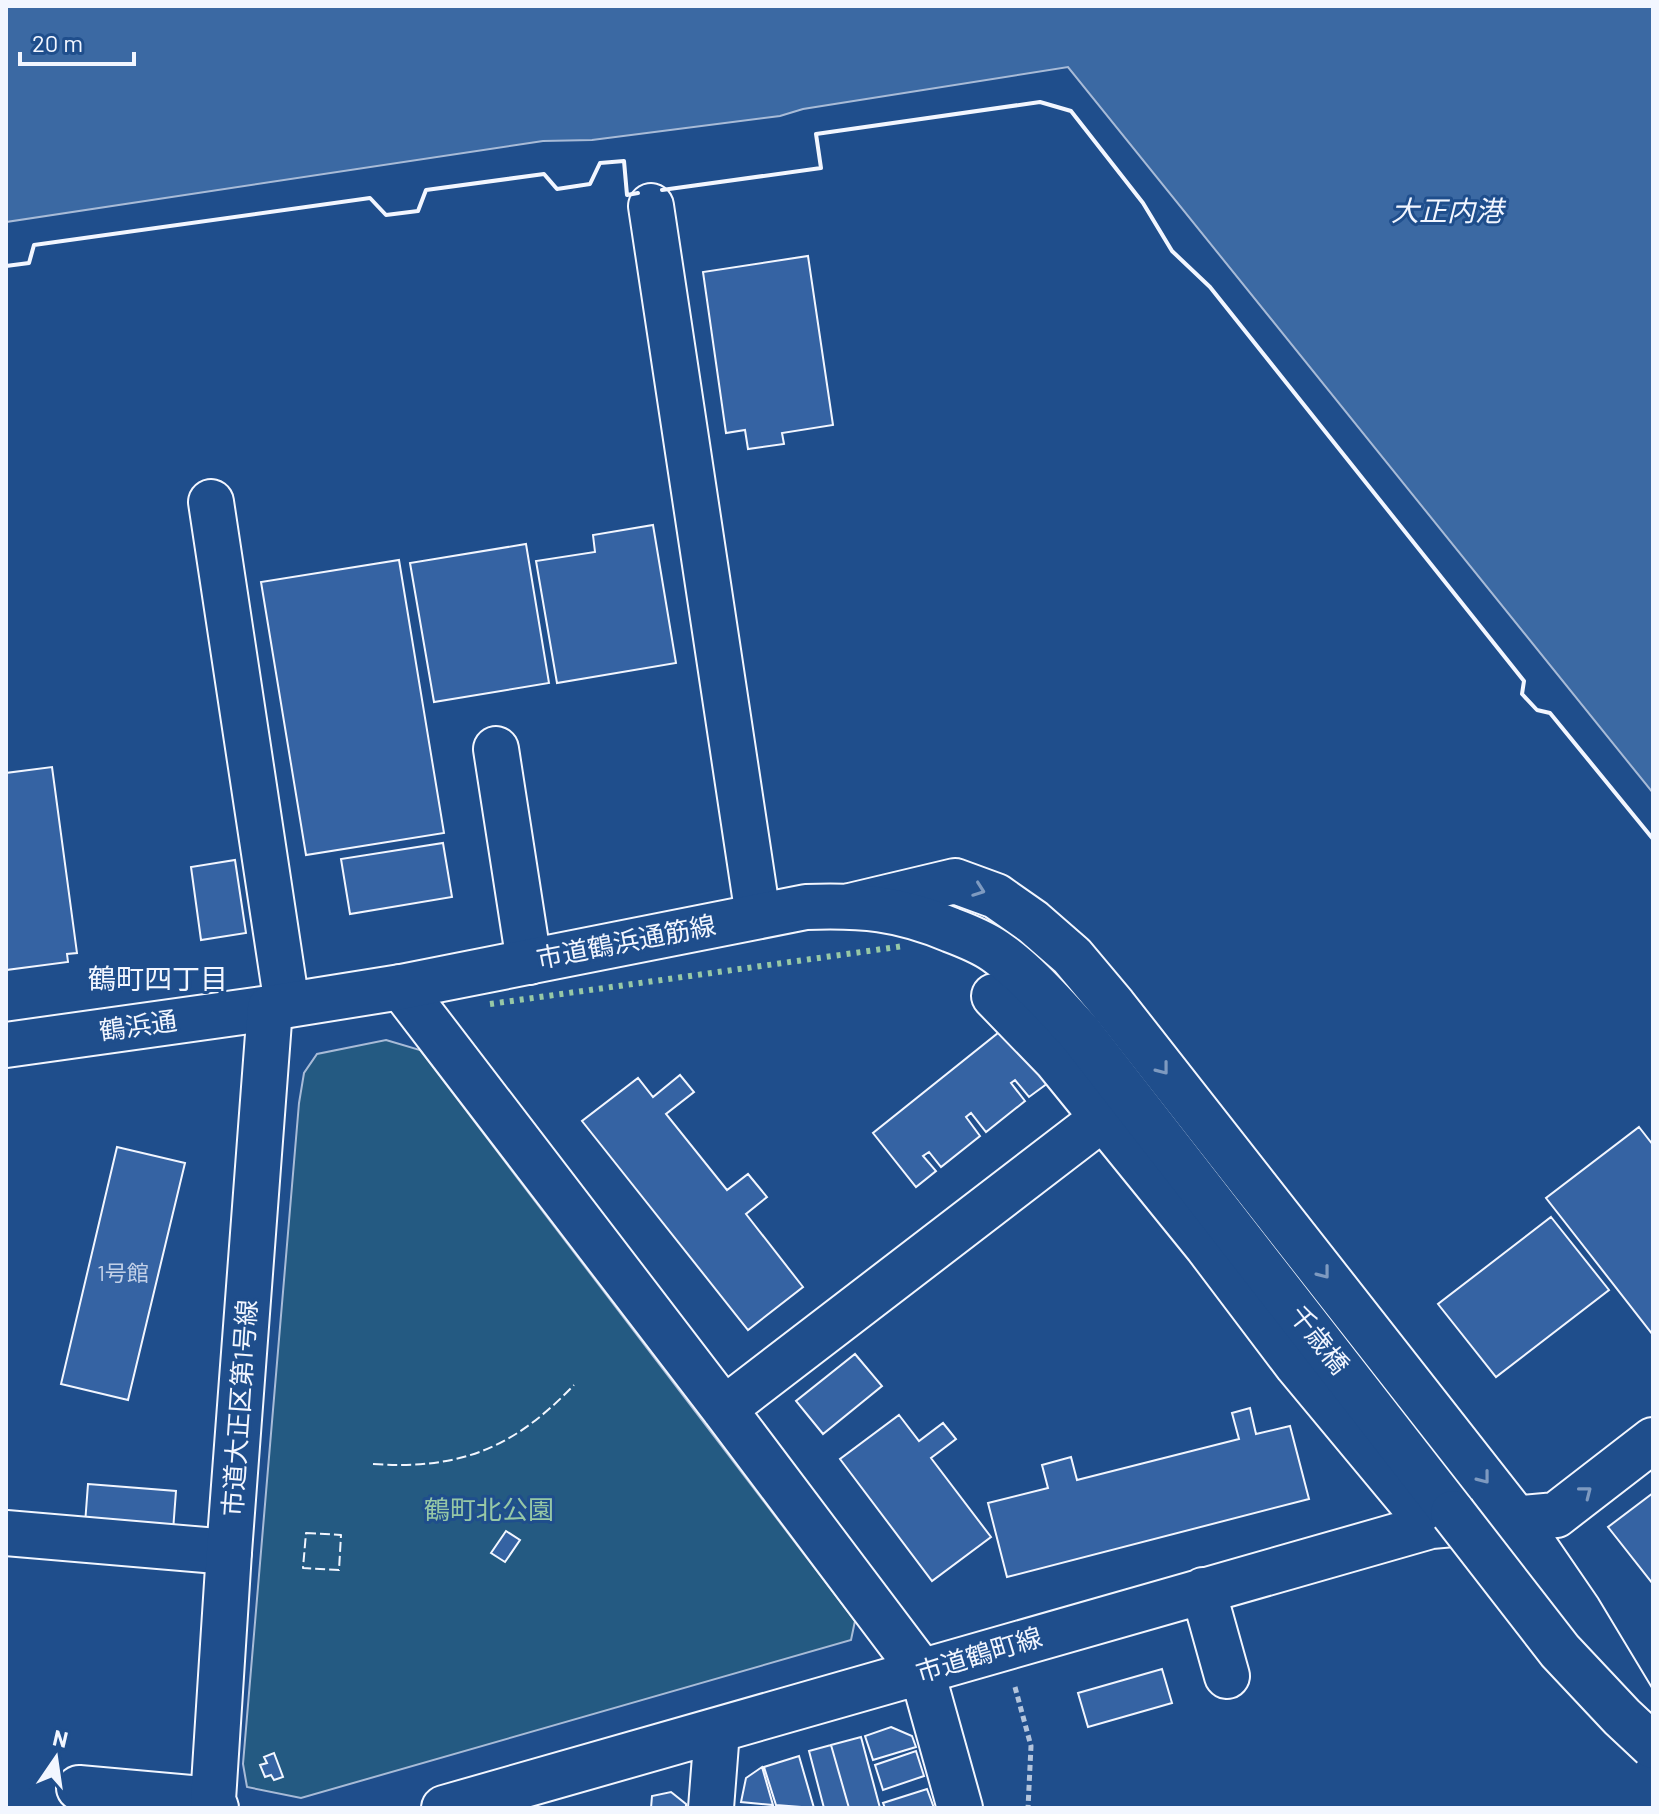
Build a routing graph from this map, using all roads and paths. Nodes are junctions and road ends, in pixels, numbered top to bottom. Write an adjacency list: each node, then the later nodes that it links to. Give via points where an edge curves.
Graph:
1 (651, 206): 5 (street)
2 (211, 502): 10 (street, 市道大正区第1号線)
3 (496, 749): 7 (street)
4 (850, 906): 5 (street, 市道鶴浜通筋線); 6 (street, 市道鶴浜通筋線, via 894,910); 15 (street, one-way to 15, via 955,881 996,896 1072,956)
5 (758, 916): 7 (street, 市道鶴浜通筋線)
6 (979, 941): 25 (street, 千歳橋, bridge, via 1034,984 1080,1033 1560,1651)
7 (529, 962): 8 (street, 市道鶴浜通筋線)
8 (401, 987): 10 (street, 市道鶴浜通筋線); 13 (street)
9 (994, 996): 12 (street)
10 (278, 1006): 11 (street, 鶴浜通); 18 (street, 市道大正区第1号線)
11 (6, 1045)
12 (1103, 1118): 13 (street); 16 (street)
13 (724, 1409): 21 (street)
14 (1653, 1440): 15 (street, 市道鶴町線, one-way to 14, via 1556,1515)
15 (1516, 1519): 16 (street, 市道鶴町線); 24 (street)
16 (1431, 1526): 19 (street, 市道鶴町線)
17 (6, 1533): 18 (street)
18 (229, 1552): 28 (street, 市道大正区第1号線)
19 (1203, 1590): 20 (street, 市道鶴町線); 22 (street)
20 (1005, 1647): 21 (street, 市道鶴町線); 32 (path, via 1031,1746)
21 (922, 1672): 23 (street, 市道鶴町線); 31 (street)
22 (1227, 1676)
23 (717, 1731): 27 (street, 市道鶴町線); 30 (street)
24 (1653, 1734)
25 (1653, 1746)
26 (79, 1788): 28 (street)
27 (578, 1789): 29 (street, 市道鶴町線)
28 (214, 1804)
29 (462, 1806)
30 (711, 1808)
31 (960, 1808)
32 (1028, 1808)

